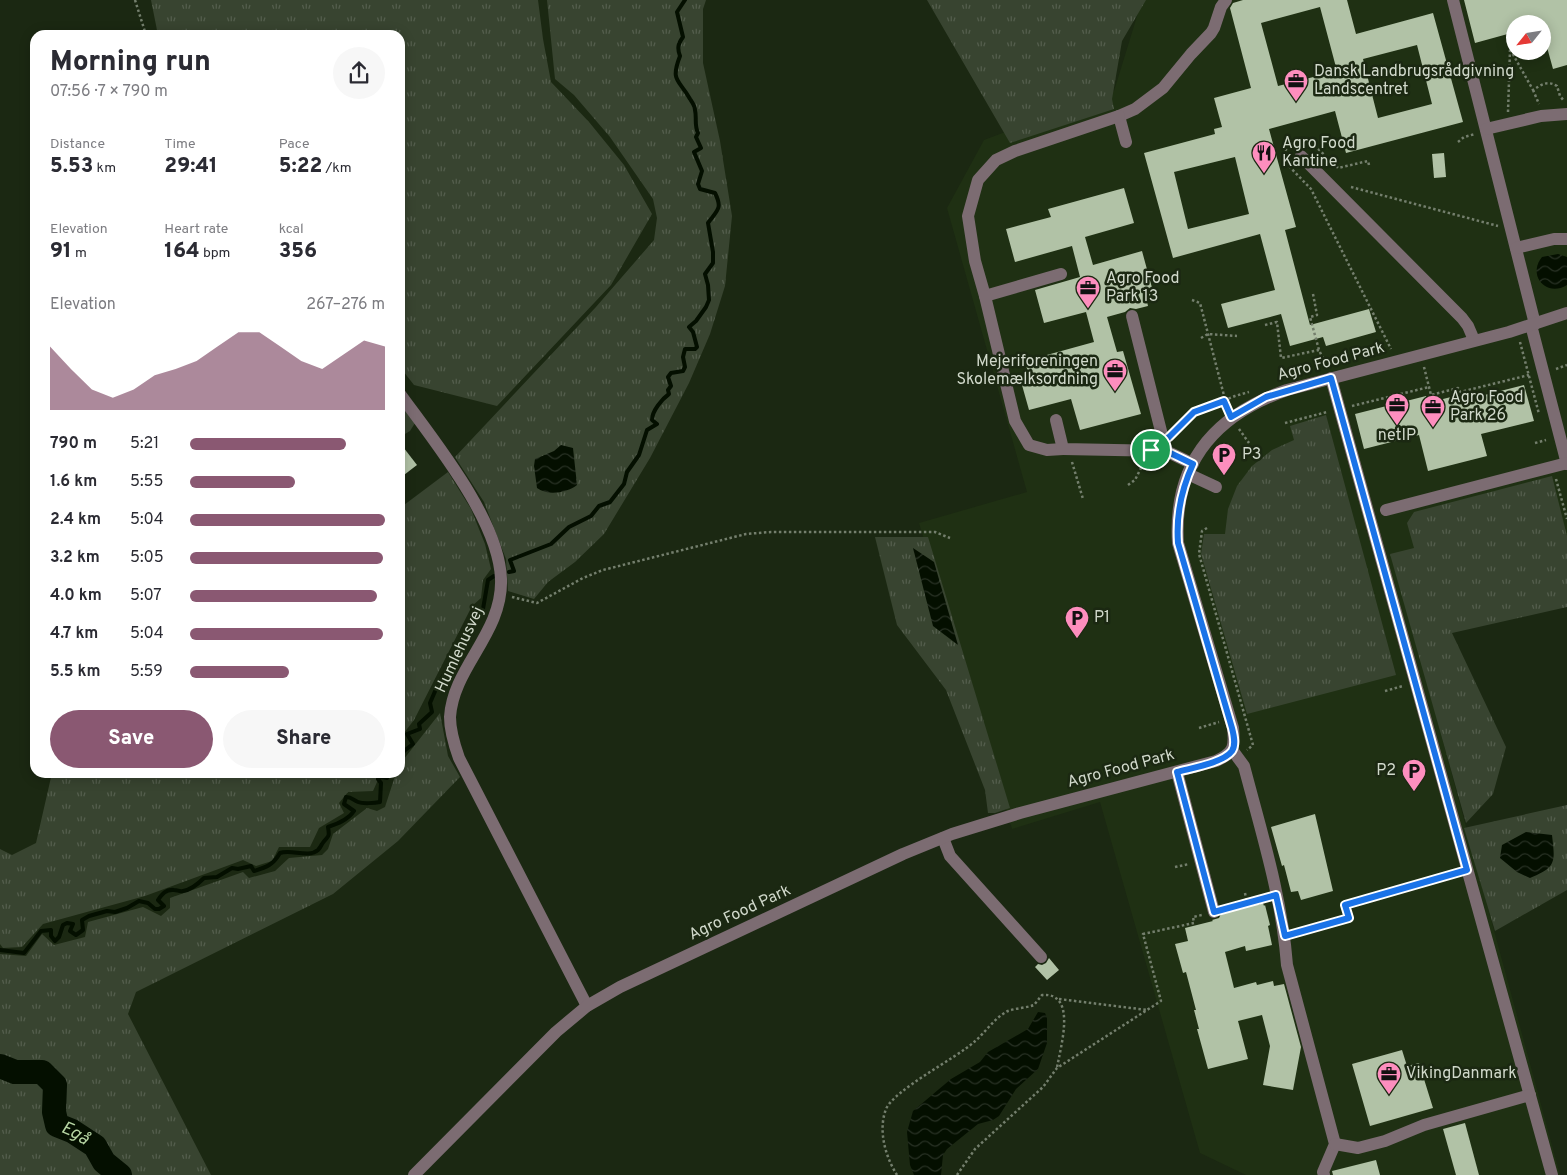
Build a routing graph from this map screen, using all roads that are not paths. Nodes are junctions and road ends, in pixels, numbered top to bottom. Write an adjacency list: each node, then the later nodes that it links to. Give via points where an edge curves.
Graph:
1 (1226, 0): 4 (street, via 1211,33 1163,88 1135,109)
2 (1453, 0): 5 (street)
3 (1567, 114): 5 (street, via 1541,116)
4 (1119, 116): 6 (street); 11 (street, via 1015,151 996,160 978,180 968,216)
5 (1486, 129): 9 (street)
6 (1126, 142)
7 (1301, 156): 15 (street, via 1462,318)
8 (1567, 239): 9 (street)
9 (1516, 248): 14 (street)
10 (1061, 274): 11 (street)
11 (985, 296): 20 (street, via 1015,420 1029,445 1047,450)
12 (1567, 313): 14 (street, Agro Food Park)
13 (1132, 316): 19 (street)
14 (1533, 324): 15 (street, Agro Food Park); 21 (street, via 1549,370)
15 (1474, 340): 16 (street, Agro Food Park)
16 (1331, 378): 22 (street, Agro Food Park, via 1266,397 1231,417 1206,442); 31 (street)
17 (405, 401): 30 (street, Humlehusvej, via 470,496 491,537 501,579 493,622 453,701 450,717 452,739)
18 (1056, 420): 20 (street)
19 (1164, 446): 20 (street, via 1151,450); 22 (street)
20 (1066, 449)
21 (1567, 464): 24 (street)
22 (1191, 469): 23 (street); 25 (street, Agro Food Park, via 1180,502 1178,543 1232,728)
23 (1216, 487)
24 (1386, 510)
25 (1236, 754): 26 (street, Agro Food Park); 32 (street, via 1244,766 1285,936 1287,965)
26 (1177, 772): 27 (street, Agro Food Park, via 1020,813); 28 (street)
27 (943, 838): 29 (street, via 950,856); 30 (street, Agro Food Park, via 620,987)
28 (1214, 912)
29 (1040, 957)
30 (587, 1006): 33 (street, Agro Food Park, via 556,1032)
31 (1530, 1095): 32 (street, via 1424,1125 1358,1148); 35 (street)
32 (1335, 1144): 34 (street)
33 (414, 1175)
34 (1324, 1175)
35 (1552, 1175)

